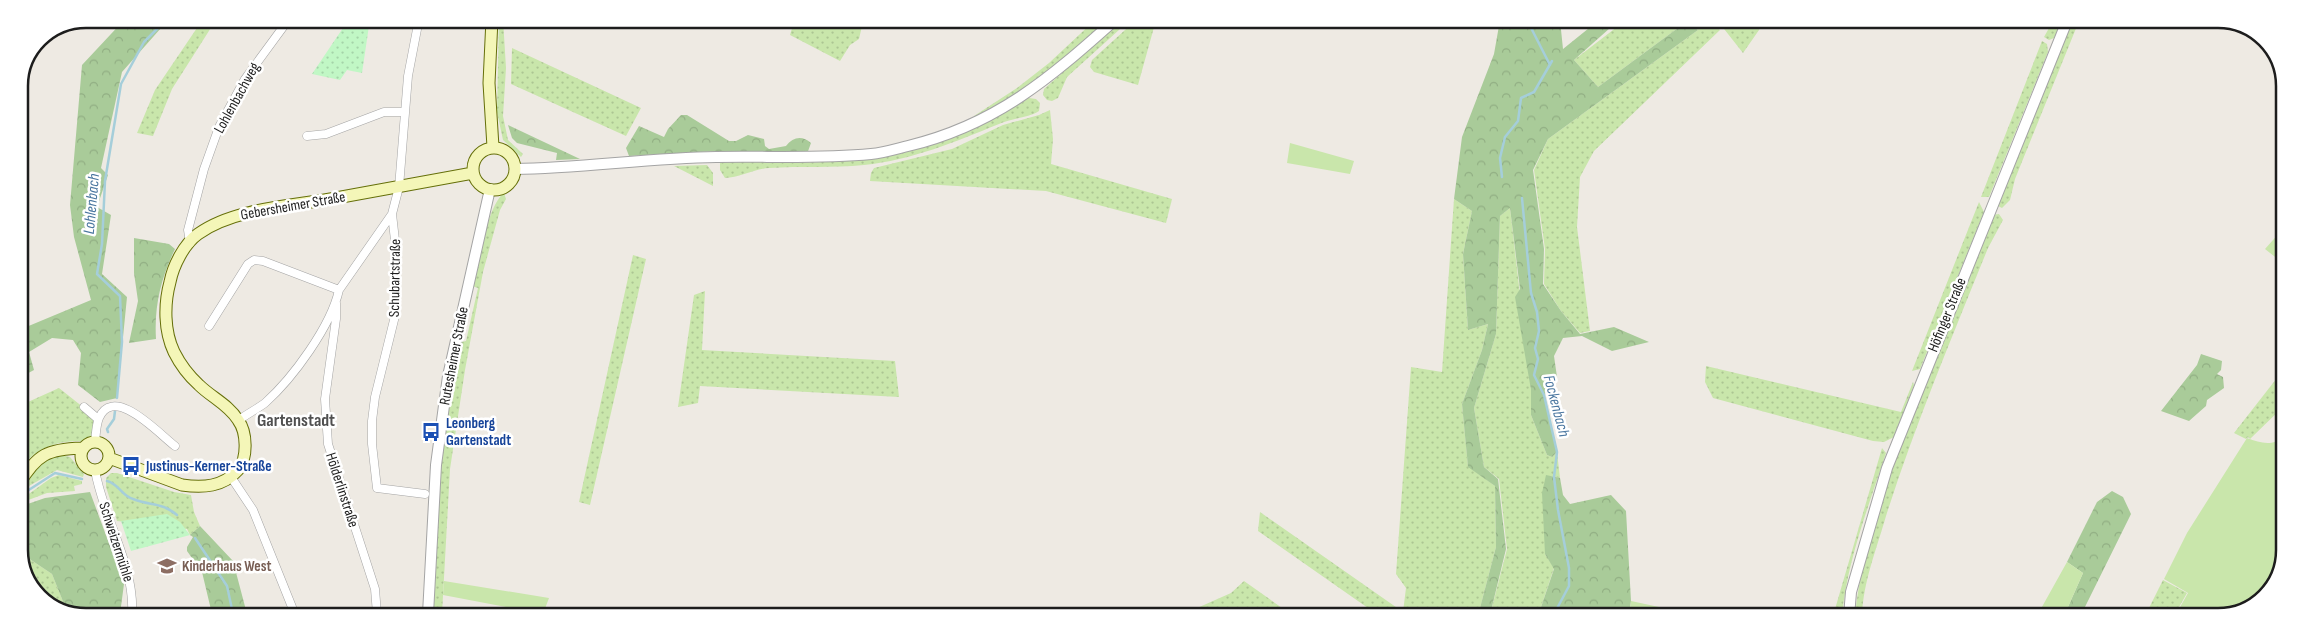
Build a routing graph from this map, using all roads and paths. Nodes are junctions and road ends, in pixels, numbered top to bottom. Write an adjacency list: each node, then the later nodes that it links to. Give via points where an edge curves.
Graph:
1 (282, 28): 14 (street, Lohlenbachweg, via 244,79 219,127 188,230)
2 (417, 28): 6 (street, Schubartstraße)
3 (492, 28): 8 (main road, via 489,83)
4 (1106, 28): 9 (street, via 1035,88 996,113 926,142 856,156 715,157)
5 (2064, 28): 33 (street, Höfinger Straße, via 1887,468 1851,592)
6 (405, 112): 7 (street, via 384,112 326,134); 11 (street, Schubartstraße)
7 (307, 136)
8 (493, 147): 9 (main road, via 509,153); 10 (main road, via 479,154)
9 (515, 169): 12 (main road, via 507,186)
10 (473, 173): 11 (main road, Gebersheimer Straße); 12 (main road, via 477,182)
11 (399, 187): 13 (street, Schubartstraße); 14 (main road, Gebersheimer Straße, via 237,215 198,234)
12 (490, 189): 32 (street, Rutesheimer Straße, via 448,376 436,465)
13 (392, 214): 15 (street); 28 (street, Schubartstraße, via 396,249 395,316 375,397 372,421 374,469 377,488)
14 (190, 243): 20 (main road, Gebersheimer Straße, via 170,281 166,311 168,333 182,367)
15 (339, 290): 16 (street); 17 (street, via 254,260 248,264)
16 (336, 303): 20 (street, via 302,362 285,383 264,404); 31 (street, Hölderlinstraße, via 325,399 328,444 374,589)
17 (209, 326)
18 (84, 407): 19 (street)
19 (98, 419): 21 (street); 22 (street, via 104,410 124,406)
20 (239, 420): 27 (main road, via 245,448 240,468)
21 (95, 442): 23 (main road, via 88,443); 24 (main road, via 104,445)
22 (175, 446)
23 (81, 453): 25 (main road, via 62,449 46,452); 26 (main road, via 84,465)
24 (109, 458): 26 (main road, via 104,467); 27 (main road, via 182,485 219,484)
25 (28, 469)
26 (95, 470): 29 (street, Schweizermühle, via 131,588)
27 (231, 477): 30 (street, via 253,510)
28 (426, 494)
29 (132, 608)
30 (292, 608)
31 (376, 608)
32 (428, 608)
33 (1850, 608)

